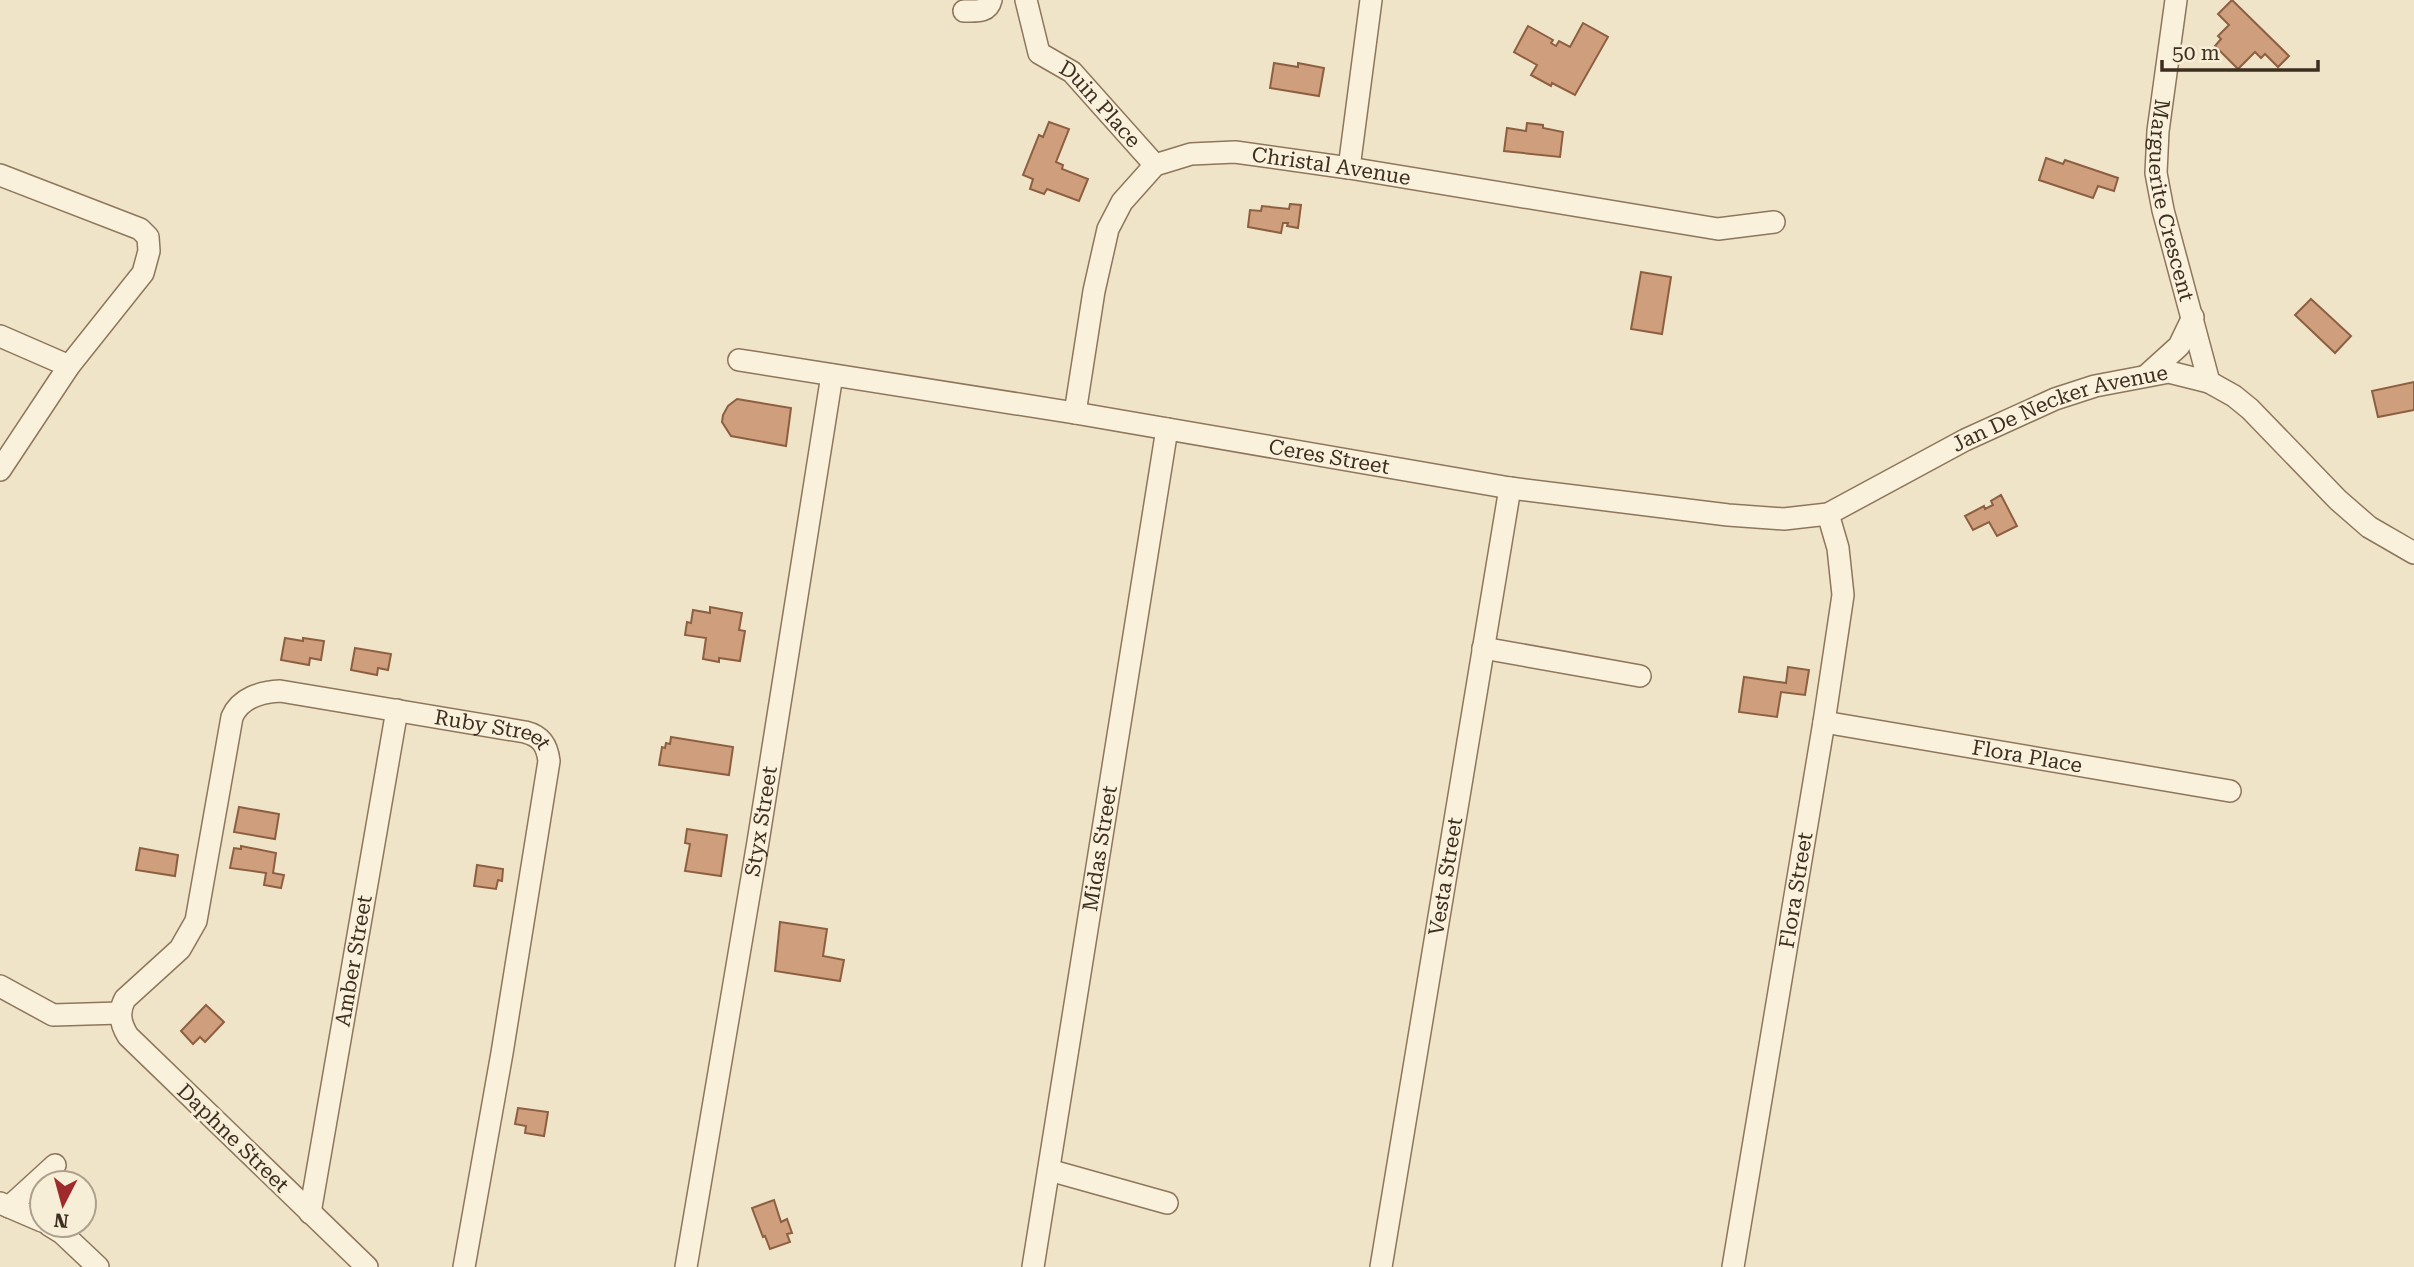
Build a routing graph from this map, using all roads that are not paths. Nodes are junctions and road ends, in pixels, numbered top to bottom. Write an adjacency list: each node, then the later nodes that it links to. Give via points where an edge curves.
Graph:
1 (991, 0): 5 (street, via 982,11)
2 (1026, 0): 6 (street, Duin Place, via 1038,53 1072,72)
3 (1371, 0): 7 (street)
4 (2176, 0): 10 (street, Marguerite Crescent, via 2156,173)
5 (964, 11)
6 (1155, 164): 7 (street, Christal Avenue, via 1214,151); 17 (street, via 1122,202 1108,229)
7 (1349, 168): 9 (street, Christal Avenue, via 1718,229)
8 (0, 175): 13 (street, via 124,221 148,237 144,273)
9 (1774, 222)
10 (2193, 317): 14 (street, Marguerite Crescent, via 2179,346); 16 (street, Marguerite Crescent)
11 (0, 336): 13 (street)
12 (739, 360): 15 (street, Ceres Street)
13 (69, 366): 19 (street)
14 (2147, 374): 16 (street, Jan De Necker Avenue, via 2169,372); 21 (street, Jan De Necker Avenue, via 2095,386 2028,410)
15 (832, 375): 17 (street, Ceres Street); 40 (street, Styx Street)
16 (2210, 382): 22 (street, Jan De Necker Avenue, via 2250,409 2370,527)
17 (1075, 413): 18 (street, Ceres Street)
18 (1167, 429): 20 (street, Ceres Street); 31 (street, Midas Street)
19 (0, 470)
20 (1510, 488): 21 (street, Ceres Street, via 1728,515 1784,519); 23 (street, Vesta Street)
21 (1828, 514): 26 (street, Flora Street, via 1838,548 1843,595)
22 (2414, 553)
23 (1483, 648): 24 (street); 42 (street, Vesta Street)
24 (1640, 676)
25 (397, 709): 29 (street, Ruby Street, via 280,691 257,694 235,709 197,921 180,949); 34 (street, Amber Street); 39 (street, Ruby Street, via 531,733 548,749)
26 (1824, 722): 27 (street, Flora Place); 43 (street, Flora Street)
27 (2230, 791)
28 (0, 986): 29 (street, via 53,1014)
29 (123, 1006): 34 (street, Daphne Street, via 123,1028 128,1036)
30 (55, 1165): 33 (street)
31 (1049, 1170): 32 (street); 41 (street, Midas Street)
32 (1167, 1203)
33 (4, 1205): 35 (street)
34 (310, 1213): 38 (street, Daphne Street)
35 (28, 1216)
36 (68, 1239): 37 (street)
37 (98, 1267)
38 (367, 1267)
39 (464, 1267)
40 (686, 1267)
41 (1033, 1267)
42 (1381, 1267)
43 (1733, 1267)

